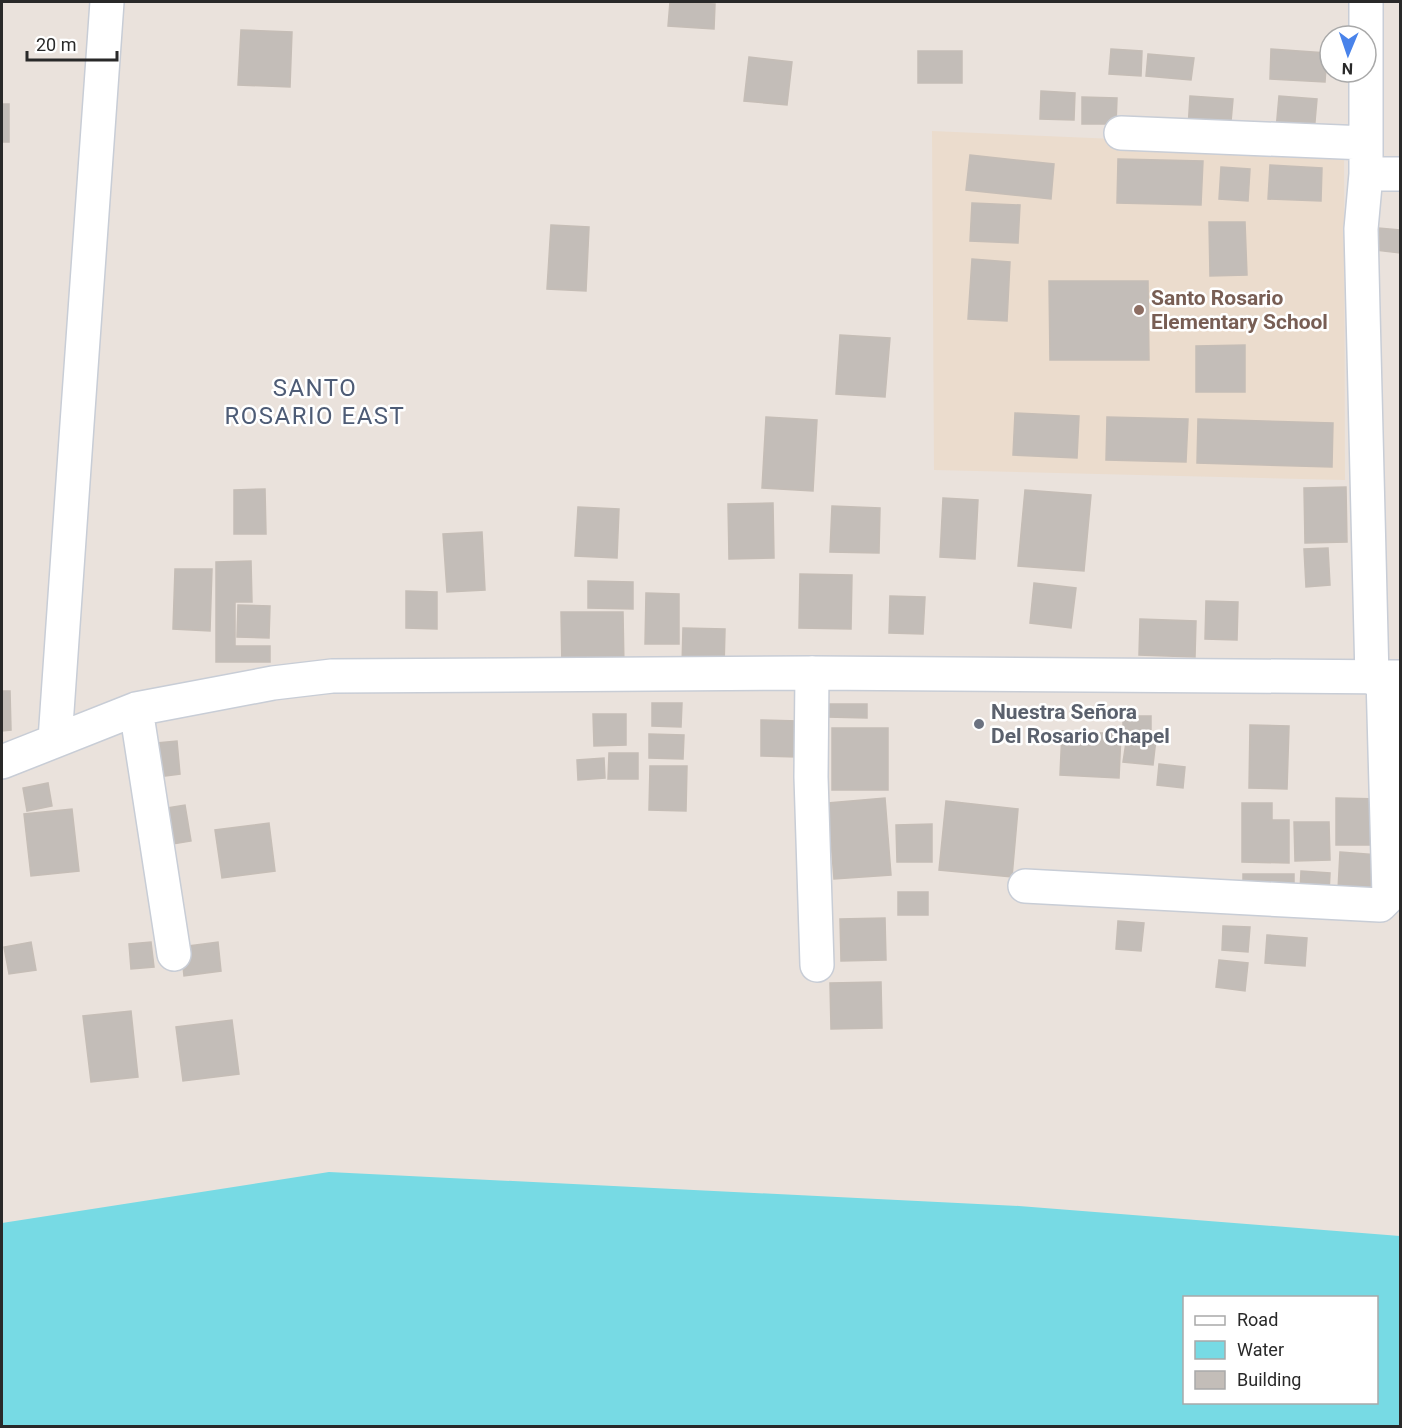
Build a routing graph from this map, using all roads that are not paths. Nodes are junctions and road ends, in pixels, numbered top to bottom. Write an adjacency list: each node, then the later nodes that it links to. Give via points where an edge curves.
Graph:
1 (107, 2): 9 (street)
2 (1366, 2): 4 (street)
3 (1121, 133): 4 (street)
4 (1366, 158): 5 (street); 7 (street, via 1361,229)
5 (1401, 174)
6 (812, 673): 7 (street); 8 (street, via 332,676); 13 (street)
7 (1385, 677): 11 (street, via 1389,896 1380,905)
8 (135, 709): 9 (street); 12 (street)
9 (55, 740): 10 (street)
10 (2, 762)
11 (1025, 886)
12 (174, 954)
13 (816, 965)

